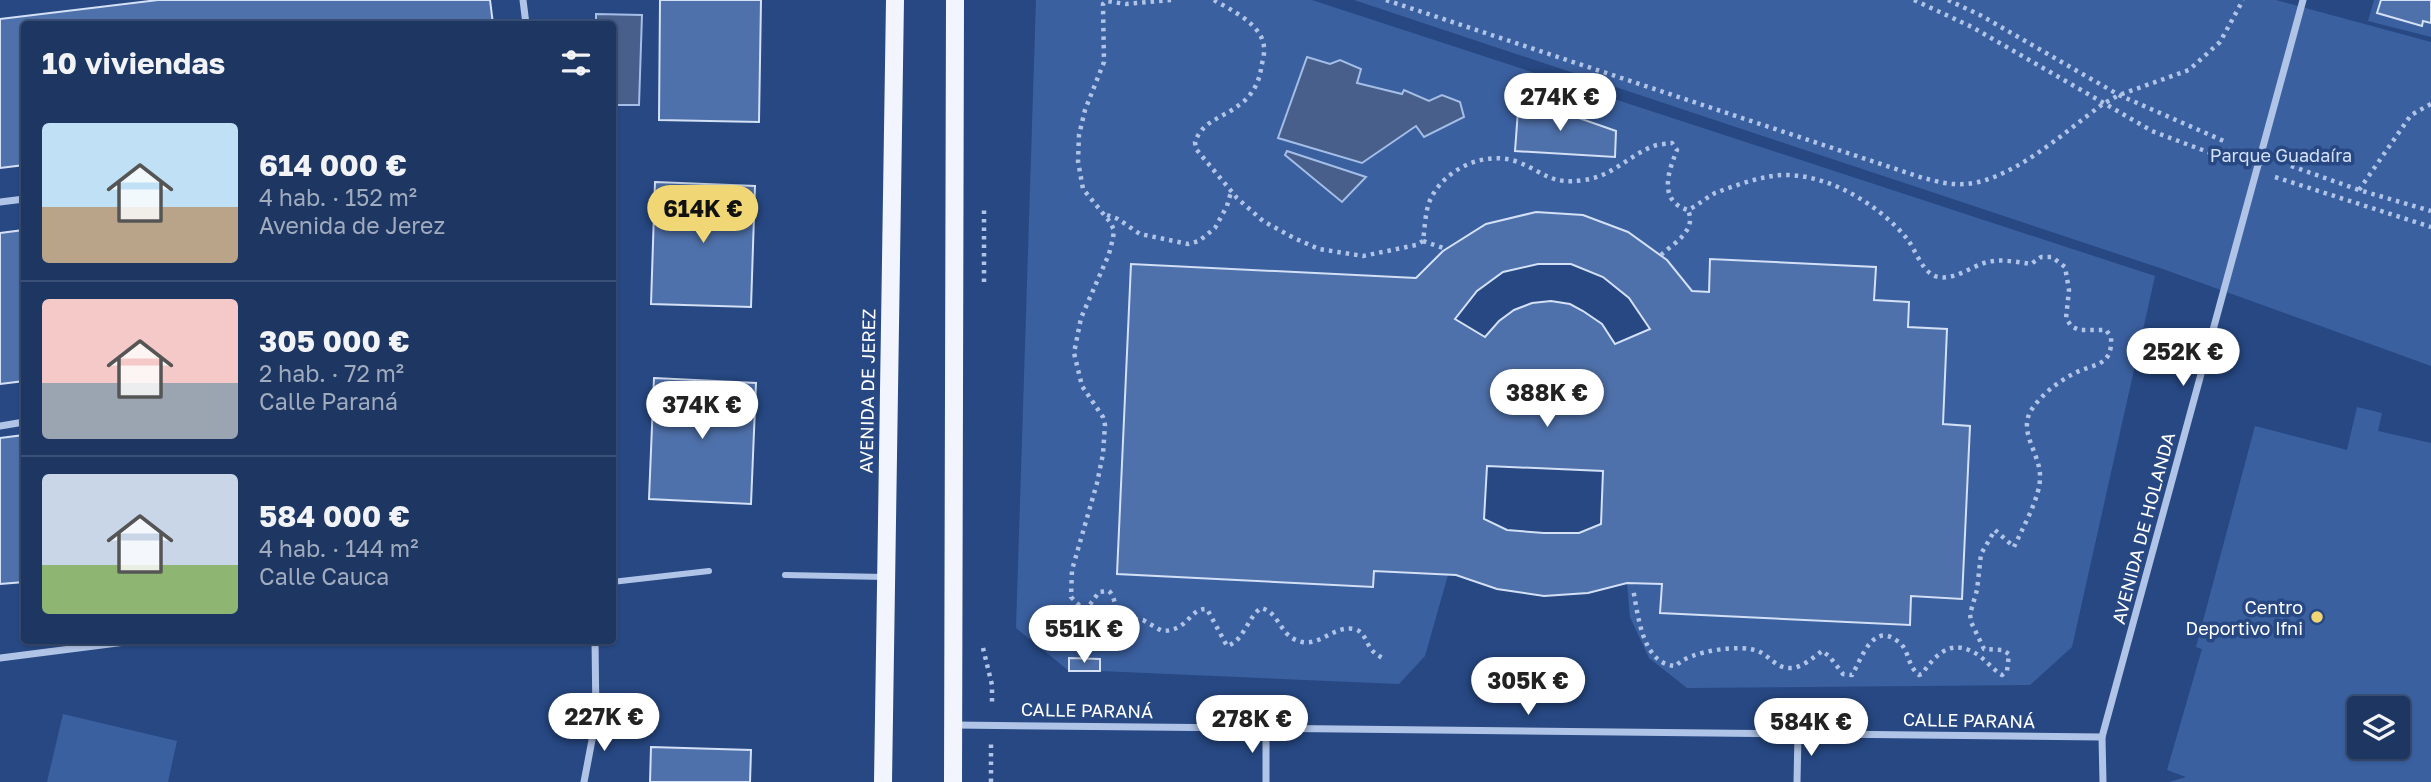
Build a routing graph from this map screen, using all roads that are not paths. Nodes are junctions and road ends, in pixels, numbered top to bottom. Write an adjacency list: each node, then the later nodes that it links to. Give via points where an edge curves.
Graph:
1 (523, 0): 5 (street)
2 (895, 0): 12 (main road, AVENIDA DE JEREZ)
3 (955, 0): 17 (main road)
4 (2303, 0): 20 (street, AVENIDA DE HOLANDA)
5 (526, 21)
6 (21, 199): 7 (street)
7 (0, 202)
8 (21, 422): 9 (street)
9 (0, 426)
10 (709, 571): 13 (street)
11 (785, 576): 12 (street)
12 (886, 577): 22 (main road, AVENIDA DE JEREZ)
13 (616, 582)
14 (110, 644): 16 (street)
15 (596, 644): 21 (street, via 596,719)
16 (0, 658)
17 (954, 725): 18 (street, CALLE PARANÁ); 23 (main road)
18 (1266, 728): 19 (street, CALLE PARANÁ); 24 (street)
19 (1798, 734): 20 (street, CALLE PARANÁ); 25 (street)
20 (2102, 737): 26 (street, AVENIDA DE HOLANDA)
21 (584, 782)
22 (883, 782)
23 (953, 782)
24 (1266, 782)
25 (1797, 782)
26 (2103, 782)

